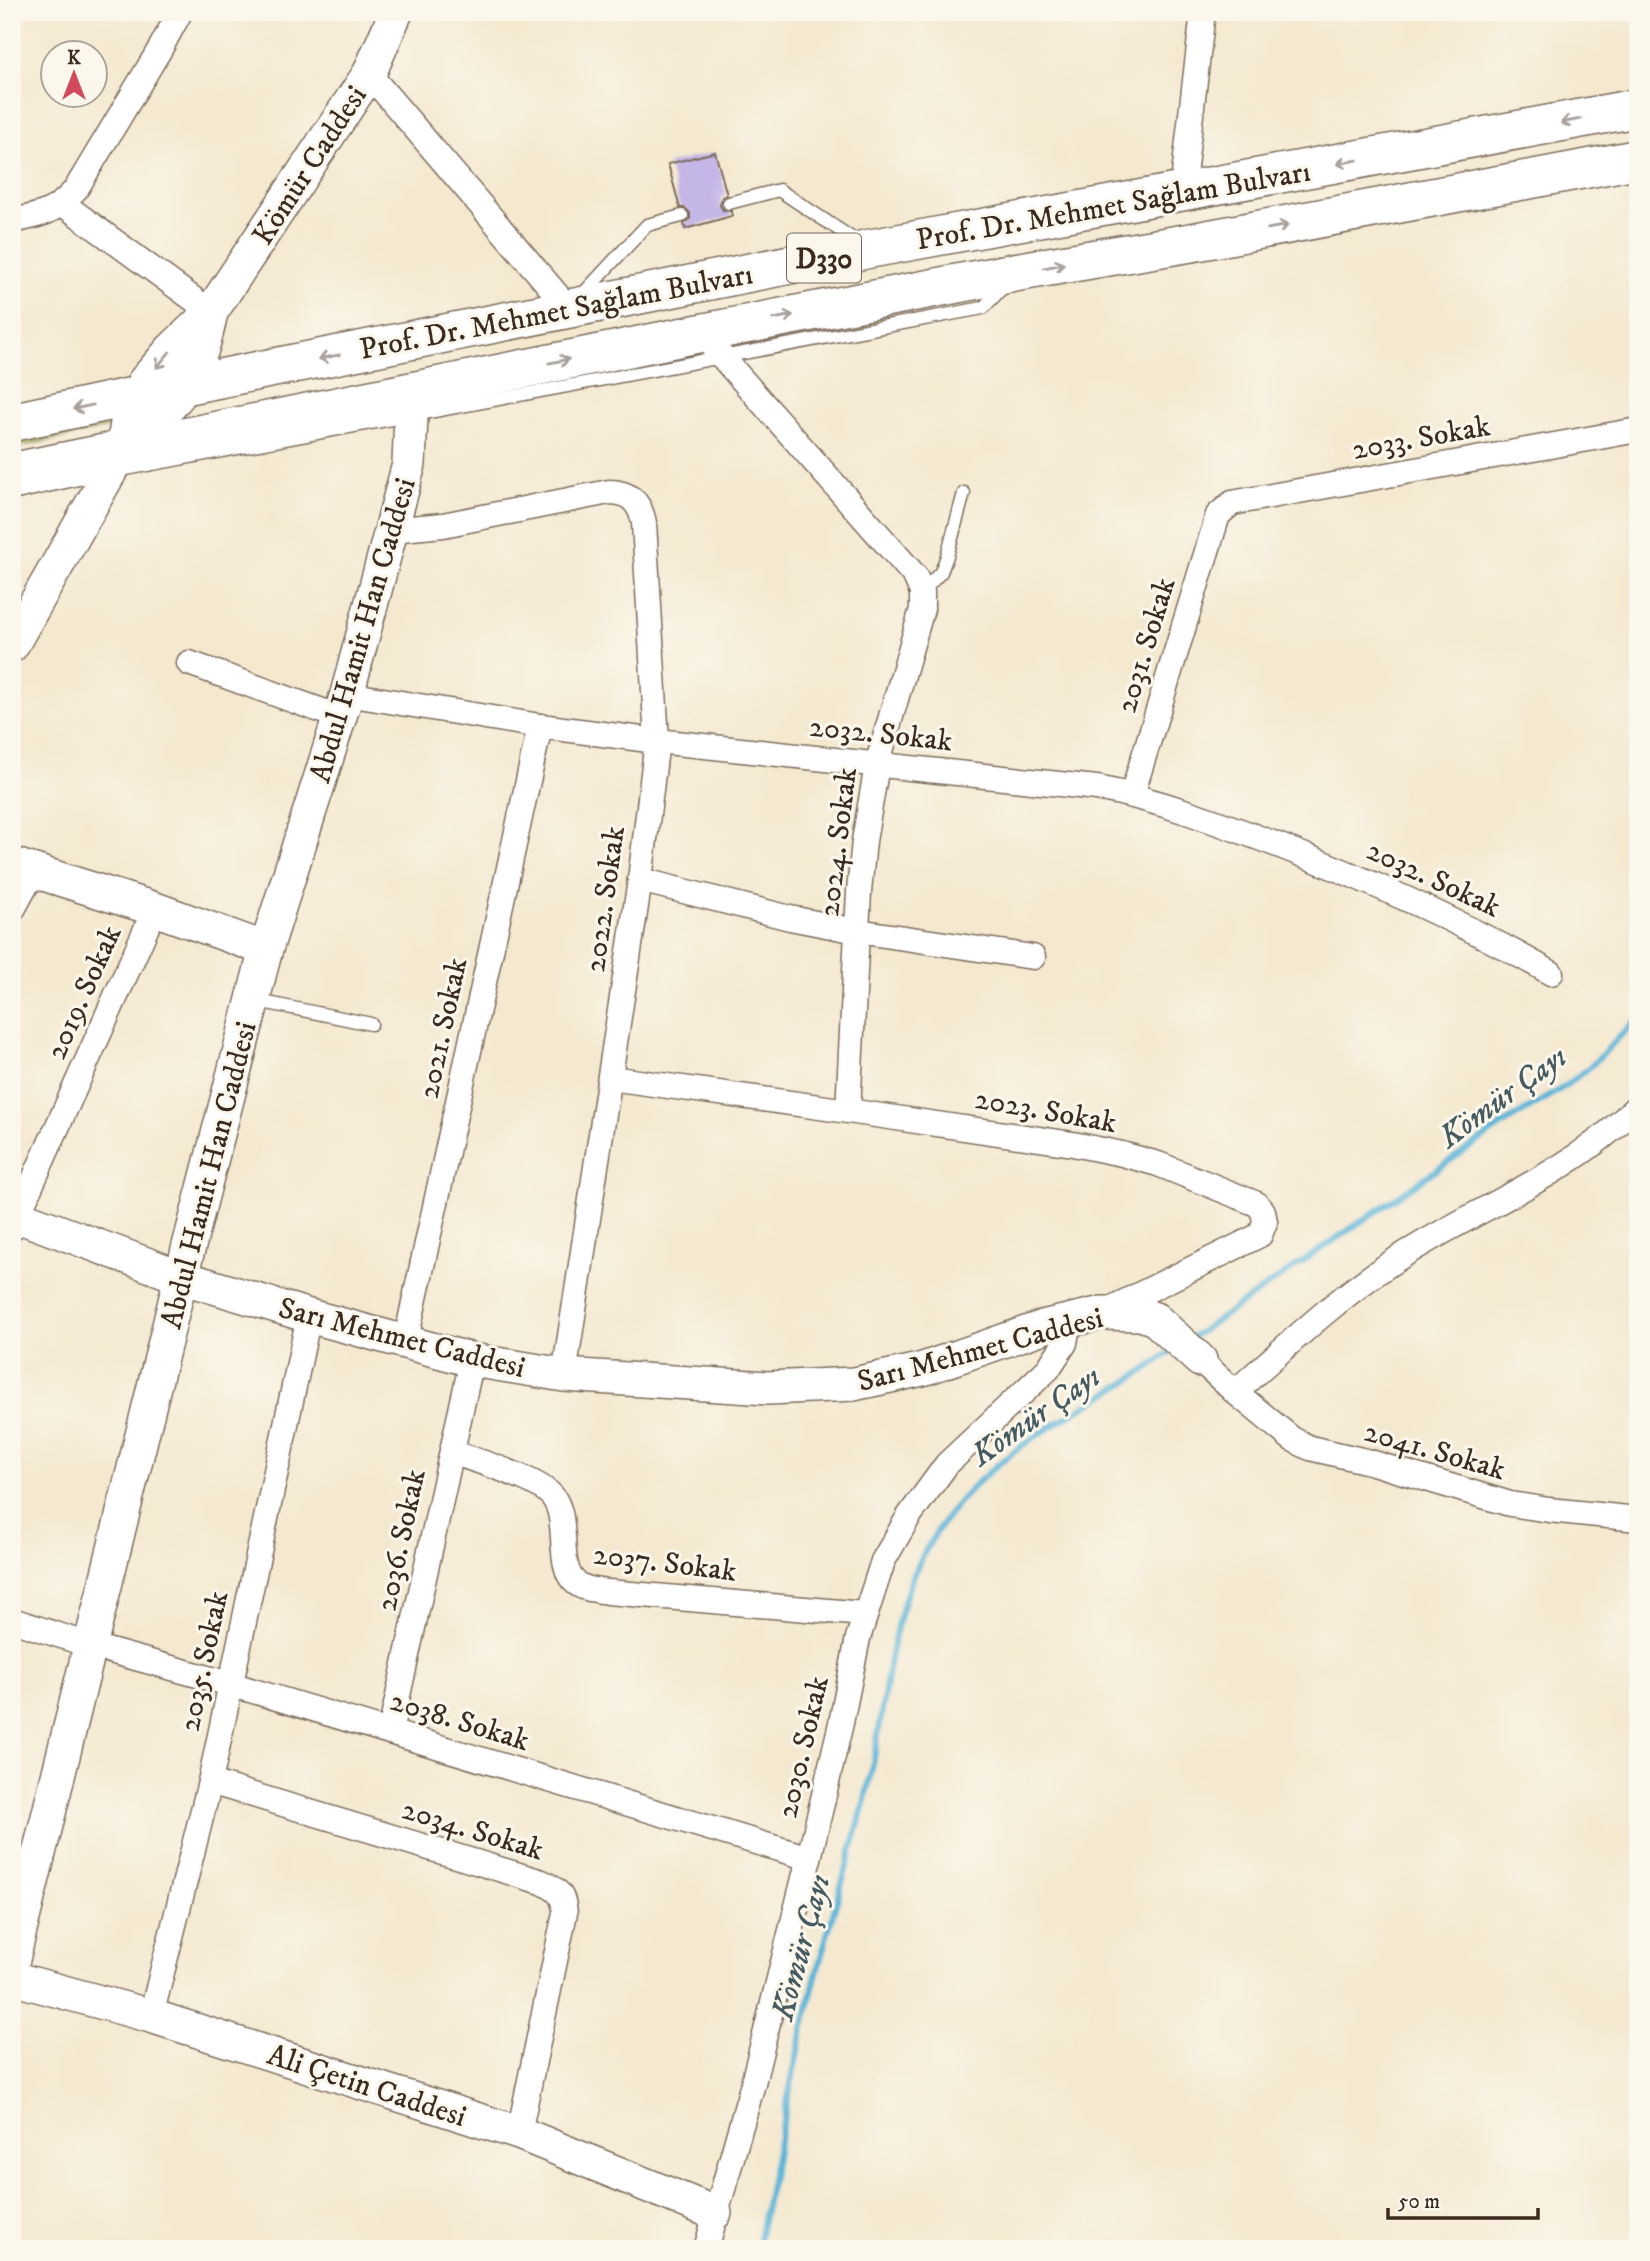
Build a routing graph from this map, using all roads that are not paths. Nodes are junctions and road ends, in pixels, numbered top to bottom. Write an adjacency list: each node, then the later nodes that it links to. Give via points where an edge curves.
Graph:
1 (180, 12): 9 (street)
2 (396, 12): 4 (street, Kömür Caddesi)
3 (1203, 12): 7 (street)
4 (369, 74): 13 (street); 14 (street, Kömür Caddesi)
5 (1638, 108): 7 (highway, Prof. Dr. Mehmet Sağlam Bulvarı / D330, one-way to 7)
6 (1638, 159): 15 (highway, Prof. Dr. Mehmet Sağlam Bulvarı / D330, one-way to 6, via 1017,272)
7 (1182, 192): 12 (highway, Prof. Dr. Mehmet Sağlam Bulvarı / D330)
8 (729, 203): 12 (lane, via 779,190)
9 (63, 204): 11 (street); 14 (street)
10 (682, 216): 13 (lane, via 647,225)
11 (12, 221)
12 (868, 249): 13 (highway, Prof. Dr. Mehmet Sağlam Bulvarı / D330)
13 (569, 309): 16 (highway, Prof. Dr. Mehmet Sağlam Bulvarı / D330, one-way to 16)
14 (211, 312): 16 (street, via 200,359); 17 (street, one-way to 17, via 172,349)
15 (710, 344): 18 (highway, Prof. Dr. Mehmet Sağlam Bulvarı / D330); 27 (street, via 915,576)
16 (187, 385): 17 (highway, Prof. Dr. Mehmet Sağlam Bulvarı / D330); 21 (street)
17 (136, 396): 19 (highway, Prof. Dr. Mehmet Sağlam Bulvarı / D330, one-way to 19); 21 (street)
18 (408, 404): 21 (highway, Prof. Dr. Mehmet Sağlam Bulvarı / D330); 26 (street, Abdul Hamit Han Caddesi, via 409,464)
19 (12, 422)
20 (1638, 430): 25 (street, 2033. Sokak, via 1232,503)
21 (116, 461): 22 (highway, Prof. Dr. Mehmet Sağlam Bulvarı / D330); 24 (lane); 28 (street)
22 (12, 472)
23 (964, 493): 27 (lane, via 941,572)
24 (12, 494)
25 (1218, 514): 34 (street, 2031. Sokak)
26 (391, 530): 30 (street, Abdul Hamit Han Caddesi); 32 (street, via 443,525 609,492 634,500 644,523)
27 (922, 592): 33 (street, 2024. Sokak, via 916,636)
28 (12, 645)
29 (188, 663): 30 (street)
30 (343, 706): 31 (street); 40 (street, Abdul Hamit Han Caddesi)
31 (540, 726): 32 (street); 53 (street, 2021. Sokak)
32 (657, 741): 33 (street, 2032. Sokak); 36 (street, 2022. Sokak)
33 (877, 765): 34 (street, 2032. Sokak); 39 (street, 2024. Sokak, via 864,841)
34 (1132, 795): 42 (street, 2032. Sokak, via 1348,872 1427,906)
35 (23, 868): 37 (street); 38 (street)
36 (640, 880): 39 (street); 45 (street, 2022. Sokak)
37 (155, 909): 40 (street); 48 (street, 2019. Sokak)
38 (12, 911)
39 (857, 931): 41 (street); 47 (street, 2024. Sokak)
40 (266, 949): 43 (street, Abdul Hamit Han Caddesi)
41 (1033, 957)
42 (1551, 973)
43 (253, 1000): 44 (lane); 49 (street, Abdul Hamit Han Caddesi)
44 (371, 1024)
45 (610, 1078): 47 (street, 2023. Sokak); 56 (street, 2022. Sokak)
46 (1638, 1105): 57 (street, via 1598,1142 1564,1165 1456,1224 1357,1286)
47 (848, 1111): 50 (street, 2023. Sokak, via 1122,1154 1231,1193 1263,1211 1260,1235)
48 (13, 1219): 49 (street, Sarı Mehmet Caddesi)
49 (181, 1277): 51 (street, Sarı Mehmet Caddesi); 62 (street, Abdul Hamit Han Caddesi)
50 (1102, 1313): 52 (street, Sarı Mehmet Caddesi); 55 (street, Sarı Mehmet Caddesi, via 1155,1319)
51 (309, 1317): 53 (street, Sarı Mehmet Caddesi); 63 (street, 2035. Sokak)
52 (1069, 1319): 56 (street, Sarı Mehmet Caddesi, via 923,1369 854,1384 768,1388); 60 (street, 2030. Sokak, via 1065,1343 1048,1369 947,1464 909,1517 883,1561)
53 (405, 1344): 54 (street, Sarı Mehmet Caddesi)
54 (472, 1360): 56 (street, Sarı Mehmet Caddesi); 58 (street, 2036. Sokak)
55 (1200, 1360): 57 (street, Sarı Mehmet Caddesi)
56 (564, 1375)
57 (1235, 1392): 59 (street, 2041. Sokak, via 1292,1439 1310,1448 1510,1504)
58 (452, 1452): 60 (street, 2037. Sokak, via 550,1493 558,1505 567,1568 578,1585 608,1592); 64 (street, 2036. Sokak)
59 (1638, 1519)
60 (864, 1614): 66 (street, 2030. Sokak)
61 (12, 1619): 62 (street, 2038. Sokak)
62 (92, 1646): 63 (street, 2038. Sokak); 67 (street, Abdul Hamit Han Caddesi)
63 (230, 1684): 64 (street, 2038. Sokak); 65 (street, 2035. Sokak)
64 (390, 1732): 66 (street, 2038. Sokak)
65 (210, 1782): 69 (street, 2035. Sokak); 70 (street, 2034. Sokak, via 542,1882 564,1898 565,1913)
66 (809, 1858): 71 (street, 2030. Sokak, via 752,2087)
67 (12, 1963)
68 (12, 1978): 69 (street, Ali Çetin Caddesi)
69 (151, 2016): 70 (street, Ali Çetin Caddesi)
70 (519, 2133): 71 (street, Ali Çetin Caddesi)
71 (715, 2213): 72 (street, 2030. Sokak)
72 (706, 2249)

